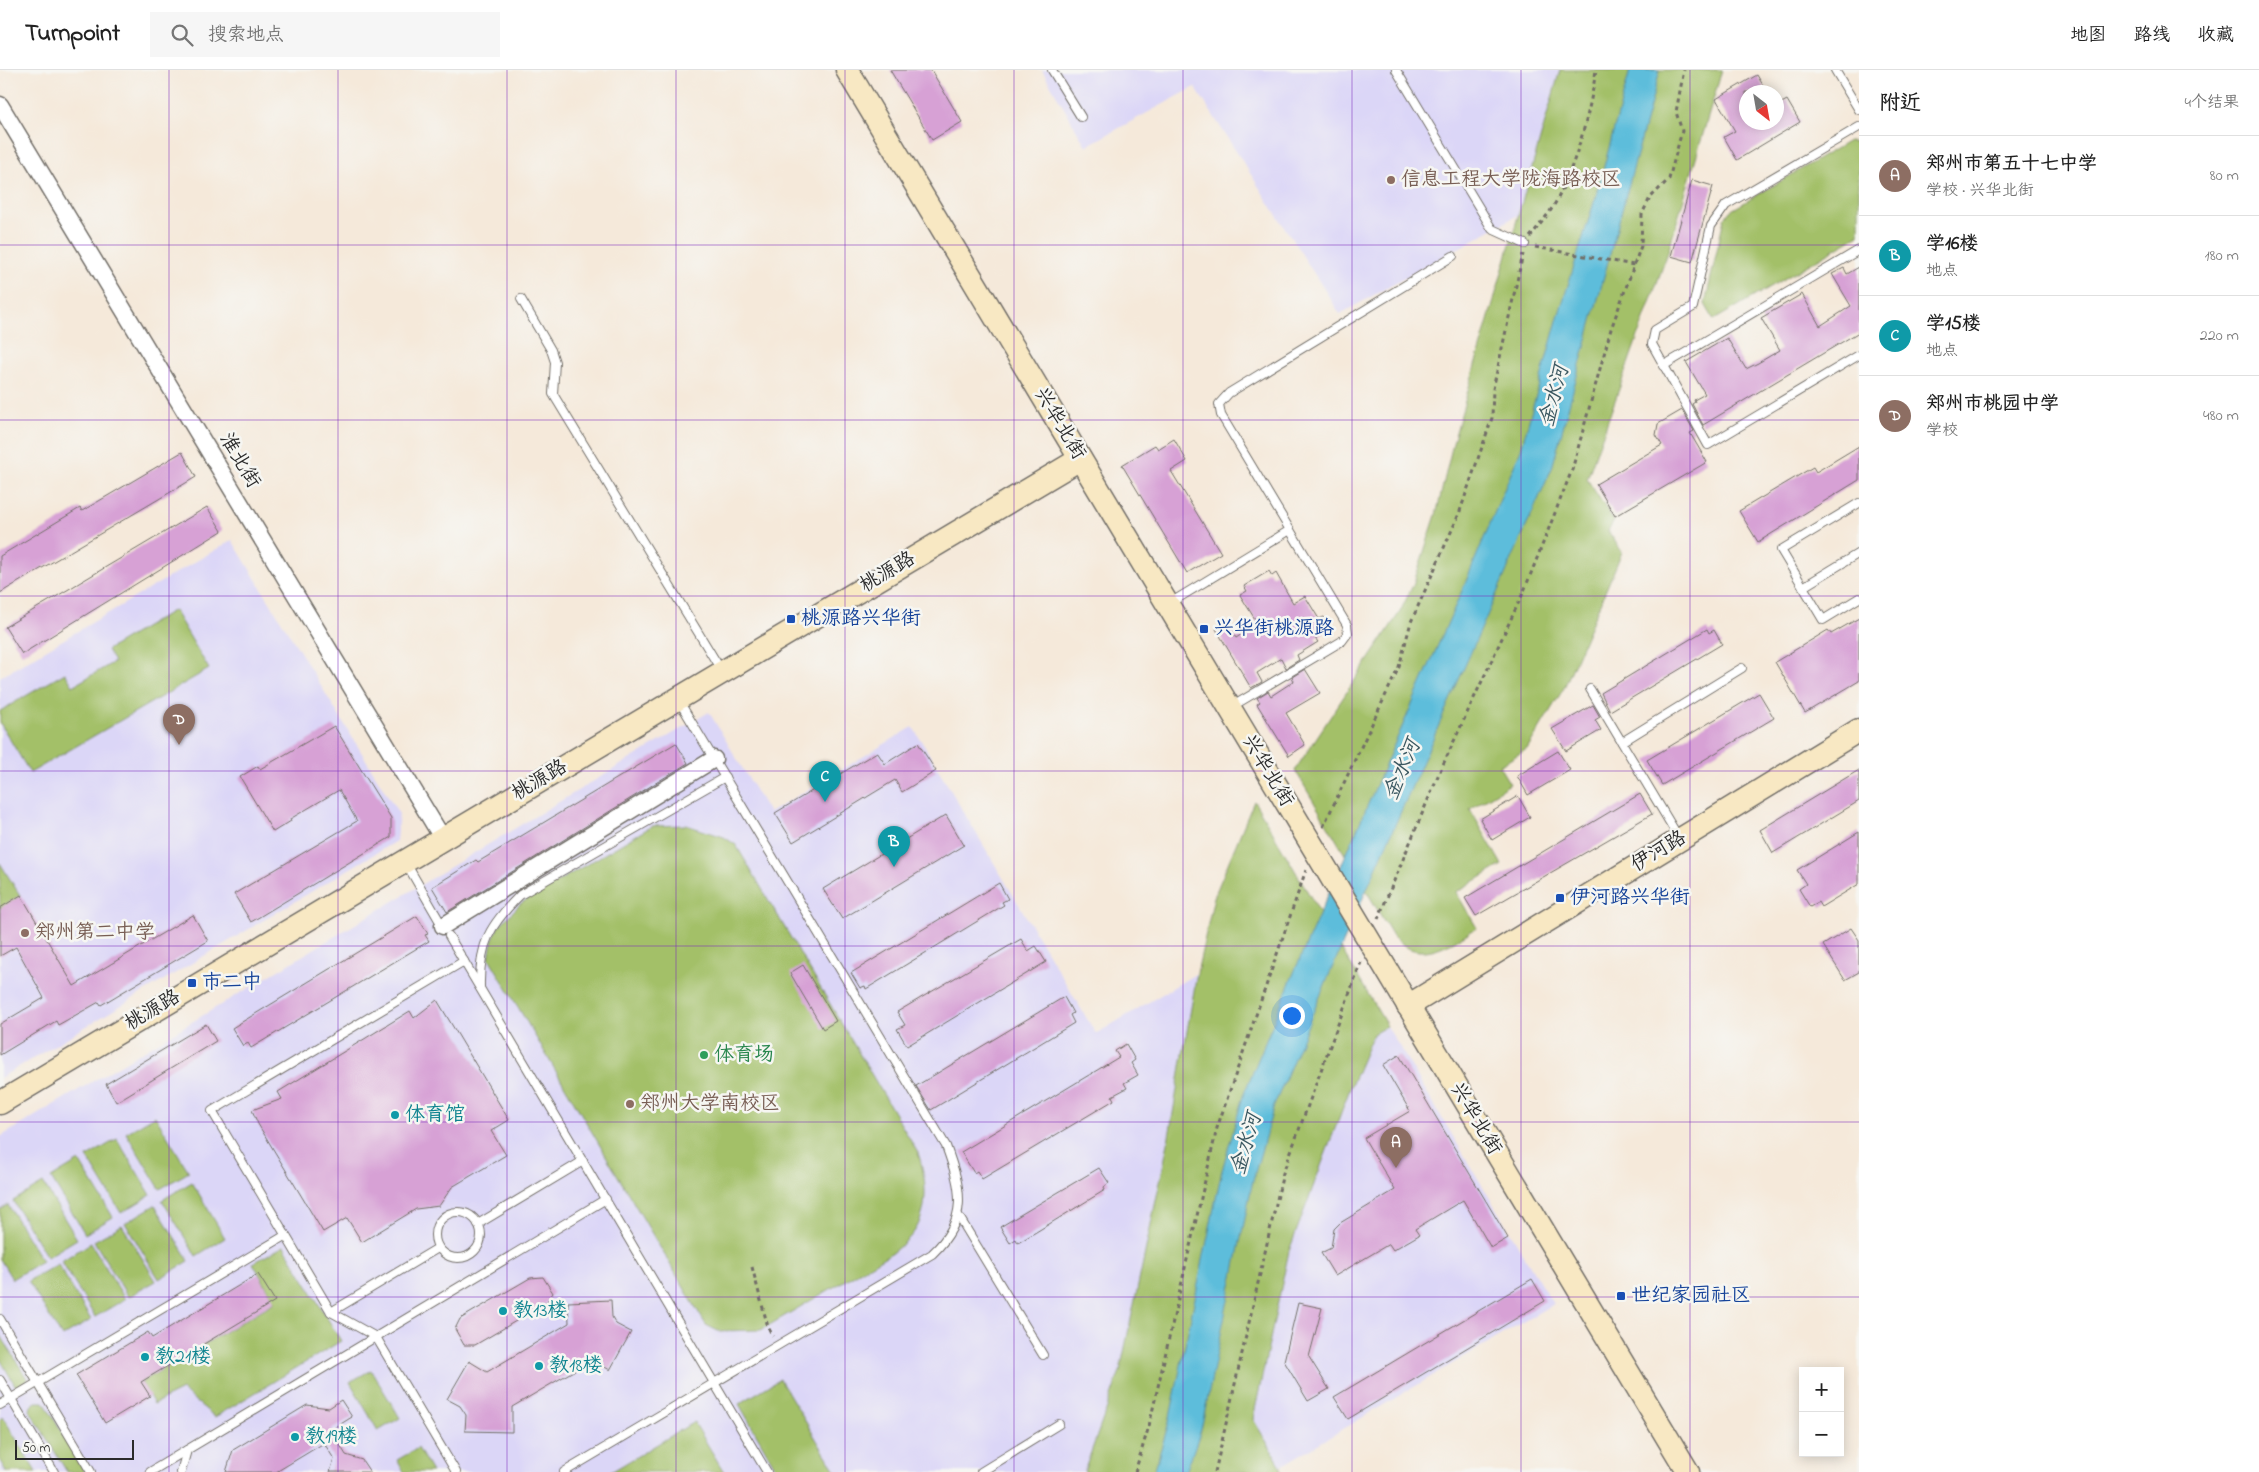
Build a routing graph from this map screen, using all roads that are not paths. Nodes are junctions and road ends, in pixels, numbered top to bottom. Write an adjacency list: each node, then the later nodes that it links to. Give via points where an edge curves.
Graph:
1 (847, 70): 15 (street, 兴华北街)
2 (1052, 70): 7 (lane)
3 (1396, 70): 9 (lane, via 1492,229)
4 (1835, 70): 6 (lane)
5 (0, 104): 31 (street, 淮北街)
6 (1859, 110)
7 (1081, 117)
8 (1859, 127): 14 (lane, via 1726,205 1711,226 1693,307 1655,330 1652,344)
9 (1525, 244)
10 (1859, 250): 14 (lane)
11 (1453, 256): 17 (lane, via 1229,393 1219,404 1221,415)
12 (520, 300): 23 (lane, via 551,350 555,362 553,394)
13 (1859, 355): 14 (lane, via 1708,445)
14 (1663, 366)
15 (1080, 459): 21 (street, 兴华北街); 23 (street, 桃源路)
16 (1859, 503): 19 (lane, via 1781,550)
17 (1290, 530): 21 (lane); 26 (lane, via 1347,625 1348,633 1342,641)
18 (1859, 553): 19 (lane)
19 (1803, 587): 20 (lane, via 1823,620)
20 (1859, 598)
21 (1167, 604): 26 (street, 兴华北街)
22 (1742, 668): 28 (lane)
23 (722, 672): 25 (street, 桃源路)
24 (1590, 689): 28 (lane)
25 (678, 699): 29 (lane); 31 (street, 桃源路)
26 (1229, 708): 37 (street, 兴华北街)
27 (1859, 730): 32 (street, 伊河路)
28 (1622, 742): 32 (lane)
29 (714, 759): 30 (lane); 34 (street)
30 (725, 778): 36 (lane, via 520,895 500,915 487,936); 41 (lane, via 946,1146 957,1176)
31 (443, 839): 33 (street, 桃源路)
32 (1680, 839): 37 (street, 伊河路)
33 (405, 861): 34 (lane); 38 (street, 桃源路)
34 (445, 930): 35 (lane)
35 (464, 961): 36 (lane); 43 (lane, via 212,1111)
36 (480, 988): 39 (lane)
37 (1408, 1006): 56 (street, 兴华北街)
38 (0, 1103)
39 (583, 1161): 40 (lane); 42 (lane)
40 (606, 1199): 47 (lane); 51 (lane)
41 (958, 1215): 48 (lane); 51 (lane, via 952,1229 932,1254)
42 (478, 1224): 44 (lane, via 481,1238 469,1256 454,1259); 44 (lane, via 466,1213 444,1216 434,1233)
43 (286, 1236): 45 (lane); 50 (lane)
44 (438, 1248): 45 (lane)
45 (331, 1312): 47 (lane)
46 (0, 1319): 50 (lane)
47 (376, 1337): 55 (lane); 61 (lane)
48 (1043, 1355)
49 (0, 1380): 52 (lane)
50 (38, 1383): 52 (lane); 58 (lane)
51 (714, 1383): 62 (lane); 63 (lane)
52 (11, 1399): 53 (lane); 57 (lane)
53 (0, 1406)
54 (1058, 1424): 64 (lane)
55 (187, 1450): 59 (lane); 60 (lane)
56 (1685, 1471)
57 (54, 1472)
58 (91, 1472)
59 (150, 1472)
60 (181, 1472)
61 (456, 1472)
62 (564, 1472)
63 (767, 1472)
64 (981, 1472)

